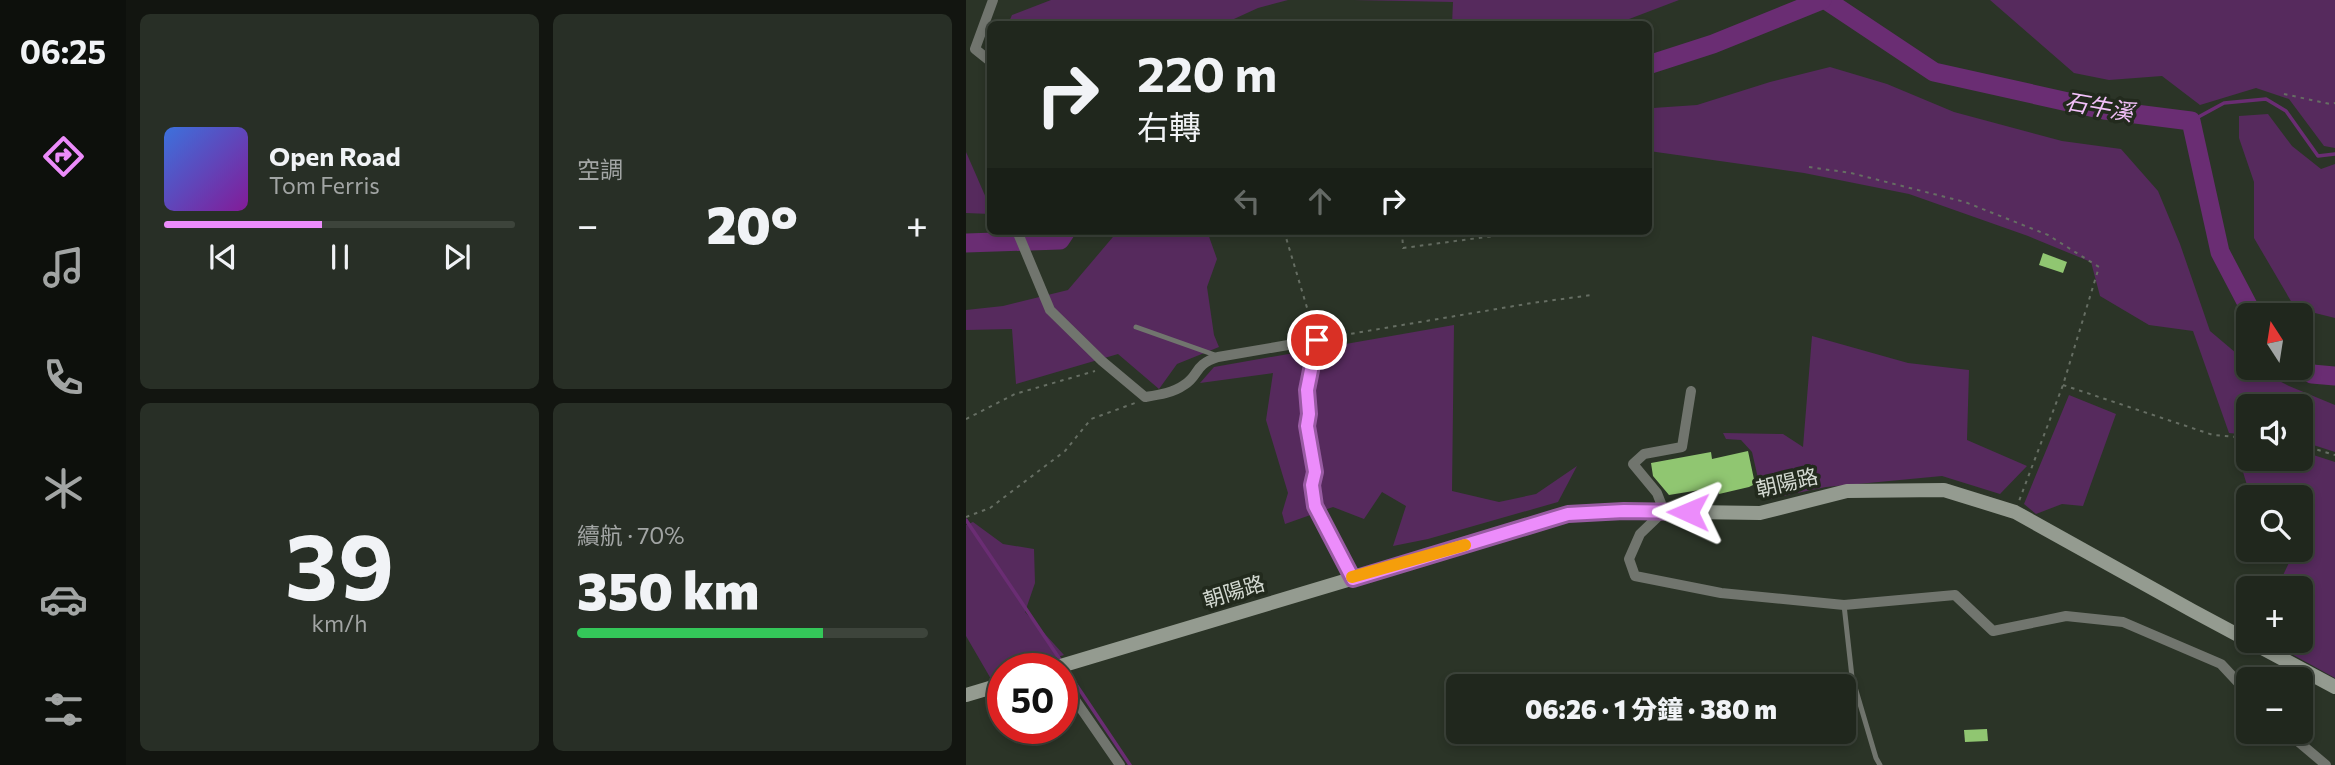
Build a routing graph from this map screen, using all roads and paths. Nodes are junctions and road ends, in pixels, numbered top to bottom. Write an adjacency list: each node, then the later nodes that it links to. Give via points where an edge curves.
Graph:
1 (993, 0): 2 (street, via 975,49)
2 (987, 59)
3 (2284, 93): 4 (path)
4 (2335, 103)
5 (1809, 167): 15 (path, via 1965,202 2048,235 2099,267)
6 (1019, 235): 14 (street, via 1050,310)
7 (1285, 235): 12 (path)
8 (1402, 235): 9 (path, via 1403,248)
9 (1501, 235)
10 (1592, 295): 12 (path)
11 (1136, 327): 13 (lane)
12 (1317, 340): 13 (street); 25 (street, via 1307,390 1315,506)
13 (1218, 357): 17 (street, via 1203,361 1185,385)
14 (1109, 366): 17 (street); 18 (path, via 1014,394)
15 (2063, 385): 19 (path, via 2213,435); 23 (path)
16 (1691, 391): 22 (street, via 1682,447 1644,454 1633,464 1657,493)
17 (1145, 397): 24 (path, via 1091,419 1065,452 990,508)
18 (966, 419)
19 (2236, 437)
20 (2313, 449): 21 (path)
21 (2335, 455)
22 (1664, 511): 23 (main road, 朝陽路, via 1760,513 1847,491 1944,490); 25 (main road, 朝陽路, via 1568,514); 26 (street, via 1640,534 1629,559 1635,576 1721,593)
23 (2015, 512): 29 (main road, 朝陽路)
24 (966, 517)
25 (1353, 579): 27 (main road, 朝陽路)
26 (1843, 605): 28 (street, via 1955,595 1993,631 2066,616 2123,622 2221,664); 35 (lane, via 1852,677)
27 (1078, 661)
28 (2236, 680)
29 (2335, 687)
30 (987, 689): 31 (main road)
31 (966, 695)
32 (1078, 704): 34 (street)
33 (2301, 744): 36 (street)
34 (1120, 765)
35 (1880, 765)
36 (2326, 765)

